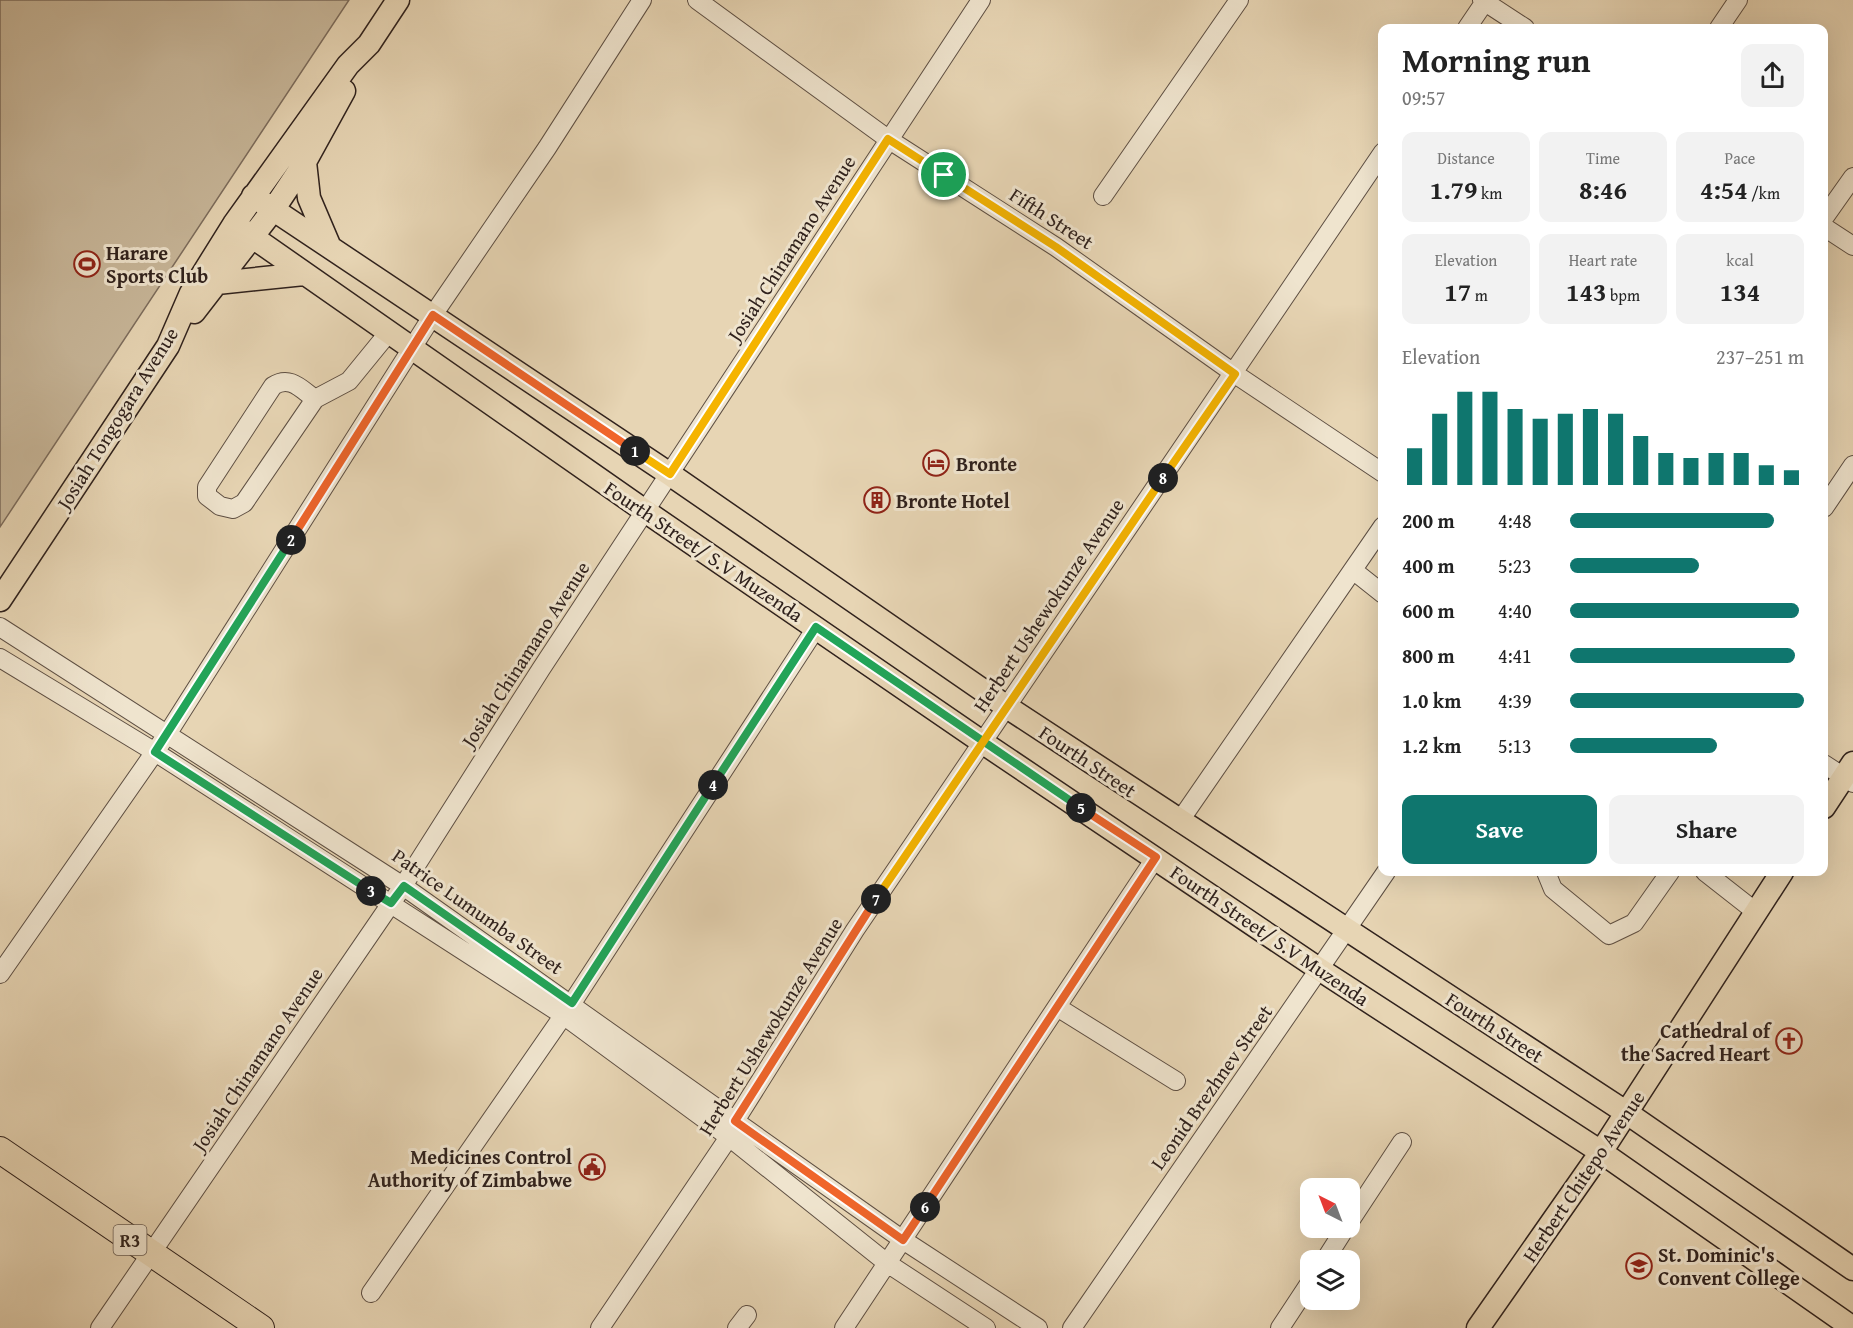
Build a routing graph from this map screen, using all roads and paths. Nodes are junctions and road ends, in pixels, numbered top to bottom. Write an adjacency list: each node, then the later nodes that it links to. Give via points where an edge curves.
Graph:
1 (398, 0): 11 (main road, Josiah Tongogara Avenue)
2 (642, 0): 27 (street)
3 (697, 0): 12 (street, Fifth Street)
4 (981, 0): 12 (street, Josiah Chinamano Avenue)
5 (1239, 0): 17 (street)
6 (1738, 0): 10 (street)
7 (1484, 1): 8 (street); 9 (street)
8 (1470, 24)
9 (1519, 24)
10 (1722, 24)
11 (369, 44): 14 (main road); 16 (main road, Josiah Tongogara Avenue, via 348,64)
12 (888, 139): 31 (street, Fifth Street, via 1056,247); 35 (street, Josiah Chinamano Avenue)
13 (1378, 160): 31 (street, Herbert Ushewokunze Avenue)
14 (305, 162): 18 (main road); 23 (main road, via 309,198)
15 (1853, 177): 19 (street)
16 (253, 196): 18 (main road, Fourth Street); 20 (main road, Josiah Tongogara Avenue)
17 (1103, 196)
18 (273, 210): 22 (main road); 23 (main road, Fourth Street)
19 (1828, 212)
20 (234, 224): 22 (main road); 29 (main road, Josiah Tongogara Avenue, via 191,293)
21 (1828, 230): 24 (street)
22 (254, 238): 25 (main road); 26 (main road)
23 (329, 245): 27 (main road, Fourth Street)
24 (1853, 246)
25 (304, 274): 26 (main road); 28 (main road, Fourth Street/ S.V Muzenda)
26 (217, 283): 29 (main road)
27 (433, 315): 30 (street); 35 (main road, Fourth Street)
28 (389, 332): 30 (main road, Fourth Street/ S.V Muzenda); 32 (street, via 349,381)
29 (168, 346): 41 (main road, Josiah Tongogara Avenue)
30 (413, 348): 37 (main road, Fourth Street/ S.V Muzenda); 46 (street)
31 (1235, 374): 34 (street, Fifth Street); 45 (street, Herbert Ushewokunze Avenue)
32 (315, 399): 32 (street, via 288,380 273,386 207,487 207,496 220,506 233,509 244,503)
33 (1853, 465): 36 (street)
34 (1378, 470)
35 (670, 474): 37 (street, Josiah Chinamano Avenue); 45 (main road, Fourth Street)
36 (1828, 502)
37 (645, 511): 43 (main road, Fourth Street/ S.V Muzenda); 59 (street, Josiah Chinamano Avenue)
38 (1378, 534): 39 (street)
39 (1354, 571): 40 (street); 52 (street)
40 (1378, 590)
41 (0, 600)
42 (0, 627): 46 (street, Patrice Lumumba Street)
43 (816, 627): 47 (main road, Fourth Street/ S.V Muzenda); 66 (street)
44 (0, 658): 48 (street, Patrice Lumumba Street)
45 (1006, 707): 47 (street, Herbert Ushewokunze Avenue); 52 (main road, Fourth Street)
46 (168, 733): 48 (street); 59 (street, Patrice Lumumba Street)
47 (982, 742): 53 (main road, Fourth Street/ S.V Muzenda); 69 (street, Herbert Ushewokunze Avenue, via 849,940)
48 (155, 752): 60 (street, Patrice Lumumba Street); 64 (street)
49 (1828, 766): 50 (street)
50 (1850, 774): 51 (main road)
51 (1828, 802)
52 (1179, 822): 62 (main road, Fourth Street)
53 (1156, 857): 63 (main road, Fourth Street/ S.V Muzenda); 65 (street)
54 (1383, 876): 62 (street, Leonid Brezhnev Street)
55 (1548, 876): 56 (street, via 1553,889 1609,935 1634,923)
56 (1667, 876)
57 (1710, 876): 61 (street)
58 (1779, 876): 61 (main road, Herbert Chitepo Avenue)
59 (404, 886): 60 (street, Josiah Chinamano Avenue); 66 (street, Patrice Lumumba Street)
60 (391, 903): 66 (street, Patrice Lumumba Street); 75 (street, Josiah Chinamano Avenue)
61 (1756, 912): 68 (main road, Herbert Chitepo Avenue)
62 (1346, 930): 63 (street, Leonid Brezhnev Street); 68 (main road, Fourth Street)
63 (1319, 969): 72 (main road, Fourth Street/ S.V Muzenda); 86 (street, Leonid Brezhnev Street)
64 (0, 974)
65 (1057, 1007): 67 (street); 74 (street)
66 (567, 1009): 69 (street, Patrice Lumumba Street); 78 (street)
67 (1176, 1081)
68 (1628, 1113): 72 (main road, Herbert Chitepo Avenue); 77 (main road, Fourth Street)
69 (732, 1129): 74 (street, Patrice Lumumba Street); 76 (street, Patrice Lumumba Street); 82 (street, Herbert Ushewokunze Avenue)
70 (1402, 1142): 73 (street)
71 (0, 1150): 75 (highway, R3)
72 (1602, 1152): 88 (main road, Herbert Chitepo Avenue); 89 (main road, Fourth Street/ S.V Muzenda)
73 (1360, 1206)
74 (903, 1240): 76 (street); 85 (street, Patrice Lumumba Street)
75 (151, 1254): 80 (street, Josiah Chinamano Avenue); 81 (highway, R3)
76 (887, 1263): 83 (street); 84 (street, Patrice Lumumba Street)
77 (1853, 1269)
78 (371, 1293)
79 (1300, 1298): 87 (street)
80 (100, 1328)
81 (261, 1328)
82 (600, 1328)
83 (844, 1328)
84 (986, 1328)
85 (1038, 1328)
86 (1072, 1328)
87 (1280, 1328)
88 (1478, 1328)
89 (1853, 1328)

